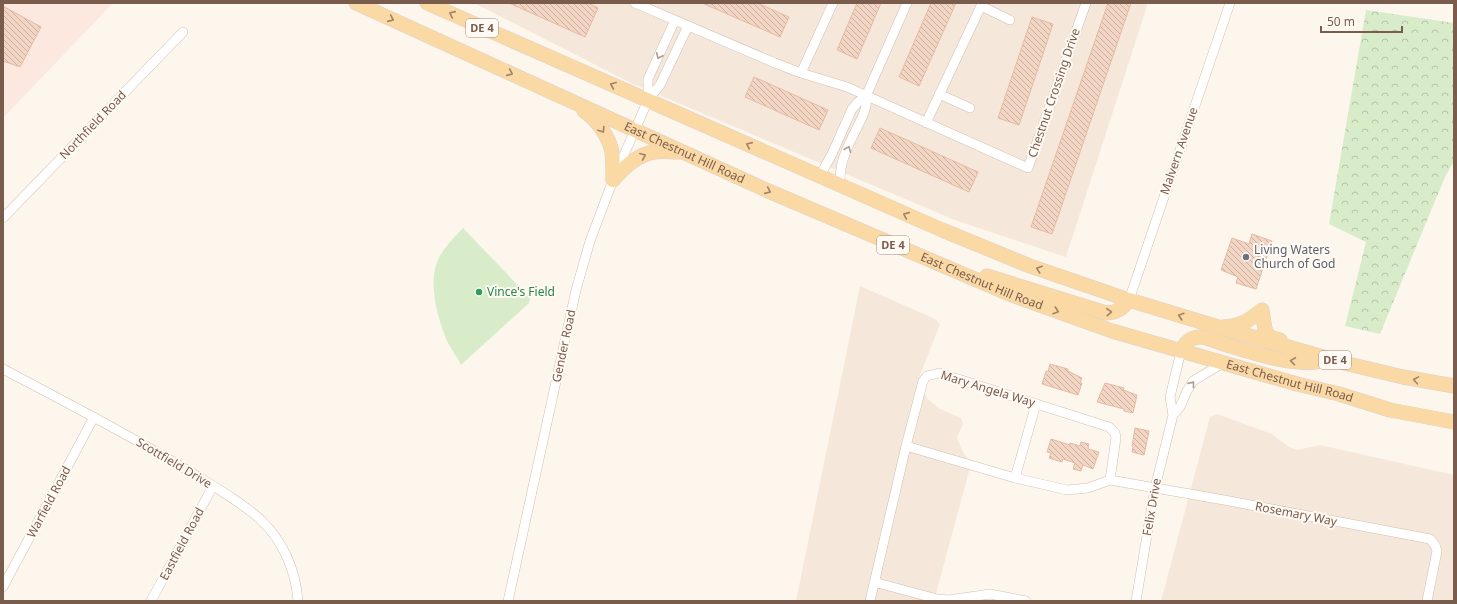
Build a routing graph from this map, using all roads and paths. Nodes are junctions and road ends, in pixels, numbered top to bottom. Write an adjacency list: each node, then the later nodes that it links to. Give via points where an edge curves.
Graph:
1 (356, 3): 14 (main road, East Chestnut Hill Road / DE 4, one-way to 14)
2 (427, 3): 16 (main road, DE 4, one-way to 2)
3 (635, 3): 8 (street, Chestnut Crossing Drive)
4 (833, 3): 12 (street)
5 (907, 3): 15 (street)
6 (1086, 3): 18 (street, Chestnut Crossing Drive, via 1028,168)
7 (1230, 3): 26 (street, Malvern Avenue)
8 (675, 20): 10 (street, Chestnut Crossing Drive); 16 (street, one-way to 16, via 648,79)
9 (1010, 20): 13 (street, via 981,6)
10 (688, 26): 12 (street, Chestnut Crossing Drive); 16 (street, via 660,85)
11 (183, 32): 24 (street, Northfield Road)
12 (801, 73): 15 (street, Chestnut Crossing Drive)
13 (939, 94): 17 (street); 18 (street)
14 (562, 96): 19 (main road, East Chestnut Hill Road / DE 4); 22 (main road, one-way to 22, via 588,113 600,127 610,144)
15 (866, 96): 18 (street, Chestnut Crossing Drive); 21 (street, via 852,109 832,154); 23 (street, one-way to 15, via 842,164 864,113)
16 (648, 100): 19 (street, Gender Road); 21 (main road, DE 4, one-way to 16)
17 (970, 108)
18 (926, 123)
19 (635, 130): 20 (main road, East Chestnut Hill Road / DE 4); 22 (street, Gender Road)
20 (683, 152): 22 (main road, one-way to 20, via 625,167 641,156 654,152); 25 (main road, East Chestnut Hill Road / DE 4, one-way to 25)
21 (817, 176): 23 (main road, DE 4)
22 (613, 180): 46 (street, Gender Road, via 590,240 576,290)
23 (841, 186): 26 (main road, DE 4, one-way to 23, via 1030,266)
24 (3, 218)
25 (951, 270): 26 (main road, one-way to 26, via 979,274 1106,313 1113,313); 28 (main road, East Chestnut Hill Road / DE 4, one-way to 28, via 1112,331)
26 (1129, 300): 27 (main road, DE 4, one-way to 26)
27 (1218, 327): 29 (main road, DE 4); 29 (main road, via 1237,326 1262,310 1269,337 1312,350)
28 (1181, 351): 29 (main road, one-way to 28, via 1315,363 1275,358 1200,337 1185,343); 30 (main road, East Chestnut Hill Road / DE 4); 34 (street, Felix Drive, via 1170,397)
29 (1331, 359): 32 (main road, DE 4, one-way to 29, via 1403,377)
30 (1223, 363): 34 (street, Felix Drive, one-way to 30, via 1193,381); 36 (main road, East Chestnut Hill Road / DE 4, via 1390,410)
31 (3, 369): 35 (street, Scottfield Drive)
32 (1454, 386)
33 (1036, 404): 37 (street, Mary Angela Way, via 939,373 932,374 923,381); 38 (street); 39 (street, Mary Angela Way, via 1113,429 1116,438)
34 (1173, 415): 41 (street, Felix Drive)
35 (94, 417): 40 (street, Scottfield Drive); 43 (street, Warfield Road)
36 (1454, 422)
37 (906, 446): 38 (street); 42 (street, Mary Angela Way)
38 (1015, 478): 39 (street, via 1067,490 1088,488)
39 (1110, 480): 41 (street)
40 (213, 486): 44 (street, Eastfield Road); 45 (street, Scottfield Drive, via 247,509 271,531 292,568)
41 (1155, 488): 49 (street, Felix Drive); 50 (street, Rosemary Way, via 1430,539 1436,545 1437,551)
42 (874, 582): 47 (street, Mary Angela Way); 48 (street, via 937,599 950,600 990,594)
43 (3, 587)
44 (151, 601)
45 (298, 601)
46 (508, 601)
47 (870, 601)
48 (1026, 601)
49 (1136, 601)
50 (1427, 601)

